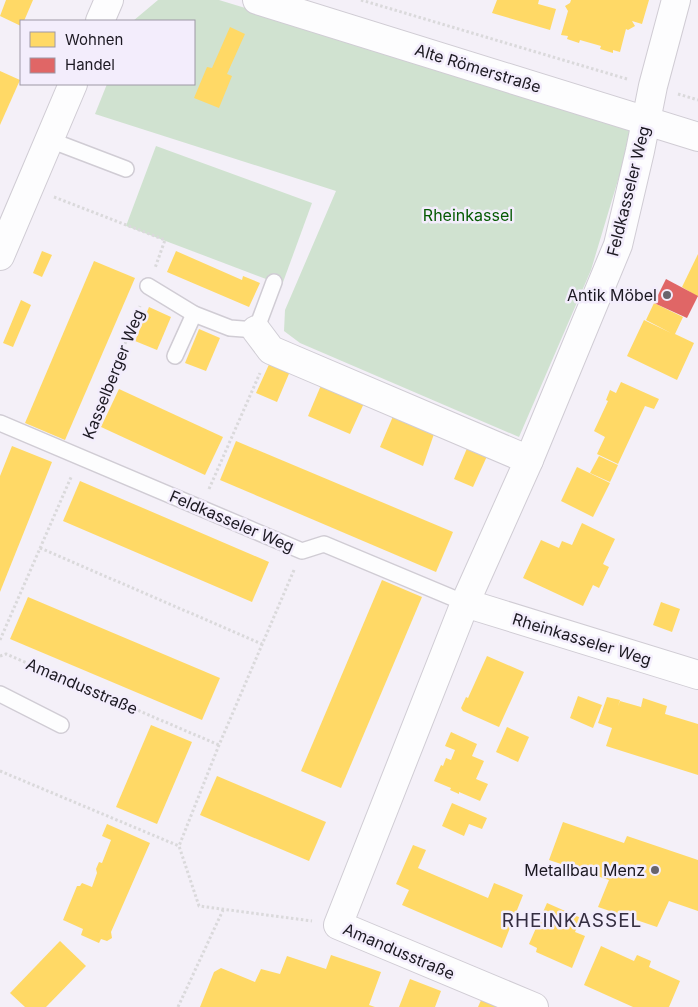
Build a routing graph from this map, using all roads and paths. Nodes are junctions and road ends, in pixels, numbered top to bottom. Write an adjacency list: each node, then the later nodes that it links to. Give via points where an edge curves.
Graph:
1 (109, 0): 5 (street)
2 (257, 0): 8 (street, Alte Römerstraße)
3 (361, 0): 7 (path)
4 (676, 0): 7 (street, Feldkasseler Weg)
5 (100, 20)
6 (74, 85): 10 (street)
7 (653, 86): 8 (street, Feldkasseler Weg)
8 (646, 121): 9 (street, Alte Römerstraße); 21 (street, Feldkasseler Weg, via 618,245)
9 (698, 137)
10 (50, 140): 11 (lane); 12 (street)
11 (126, 169)
12 (30, 187): 13 (street); 15 (path, Kasselberger Weg, via 165,240)
13 (0, 256)
14 (274, 282): 17 (lane)
15 (148, 286): 16 (lane); 20 (path, Kasselberger Weg)
16 (194, 314): 17 (lane); 18 (lane)
17 (263, 340): 21 (street); 22 (path)
18 (175, 356)
19 (0, 423): 20 (lane, Feldkasseler Weg)
20 (80, 457): 22 (lane, Feldkasseler Weg); 23 (path, Kasselberger Weg)
21 (528, 460): 25 (street, Feldkasseler Weg)
22 (200, 507): 24 (lane, Feldkasseler Weg)
23 (40, 548): 26 (path, Kasselberger Weg); 27 (path)
24 (302, 551): 25 (lane, Feldkasseler Weg, via 324,544); 27 (path)
25 (465, 604): 29 (street, Rheinkasseler Weg); 36 (street, Feldkasseler Weg)
26 (0, 640)
27 (262, 644): 32 (path)
28 (0, 656): 32 (path, Amandusstraße, via 6,654)
29 (698, 675)
30 (0, 694): 31 (lane)
31 (62, 725)
32 (219, 745): 34 (path)
33 (0, 771): 34 (path)
34 (179, 846): 35 (path, Amandusstraße, via 200,906)
35 (223, 910): 36 (path, Amandusstraße); 37 (path)
36 (338, 925): 38 (street, Amandusstraße)
37 (178, 1007)
38 (534, 1007)

